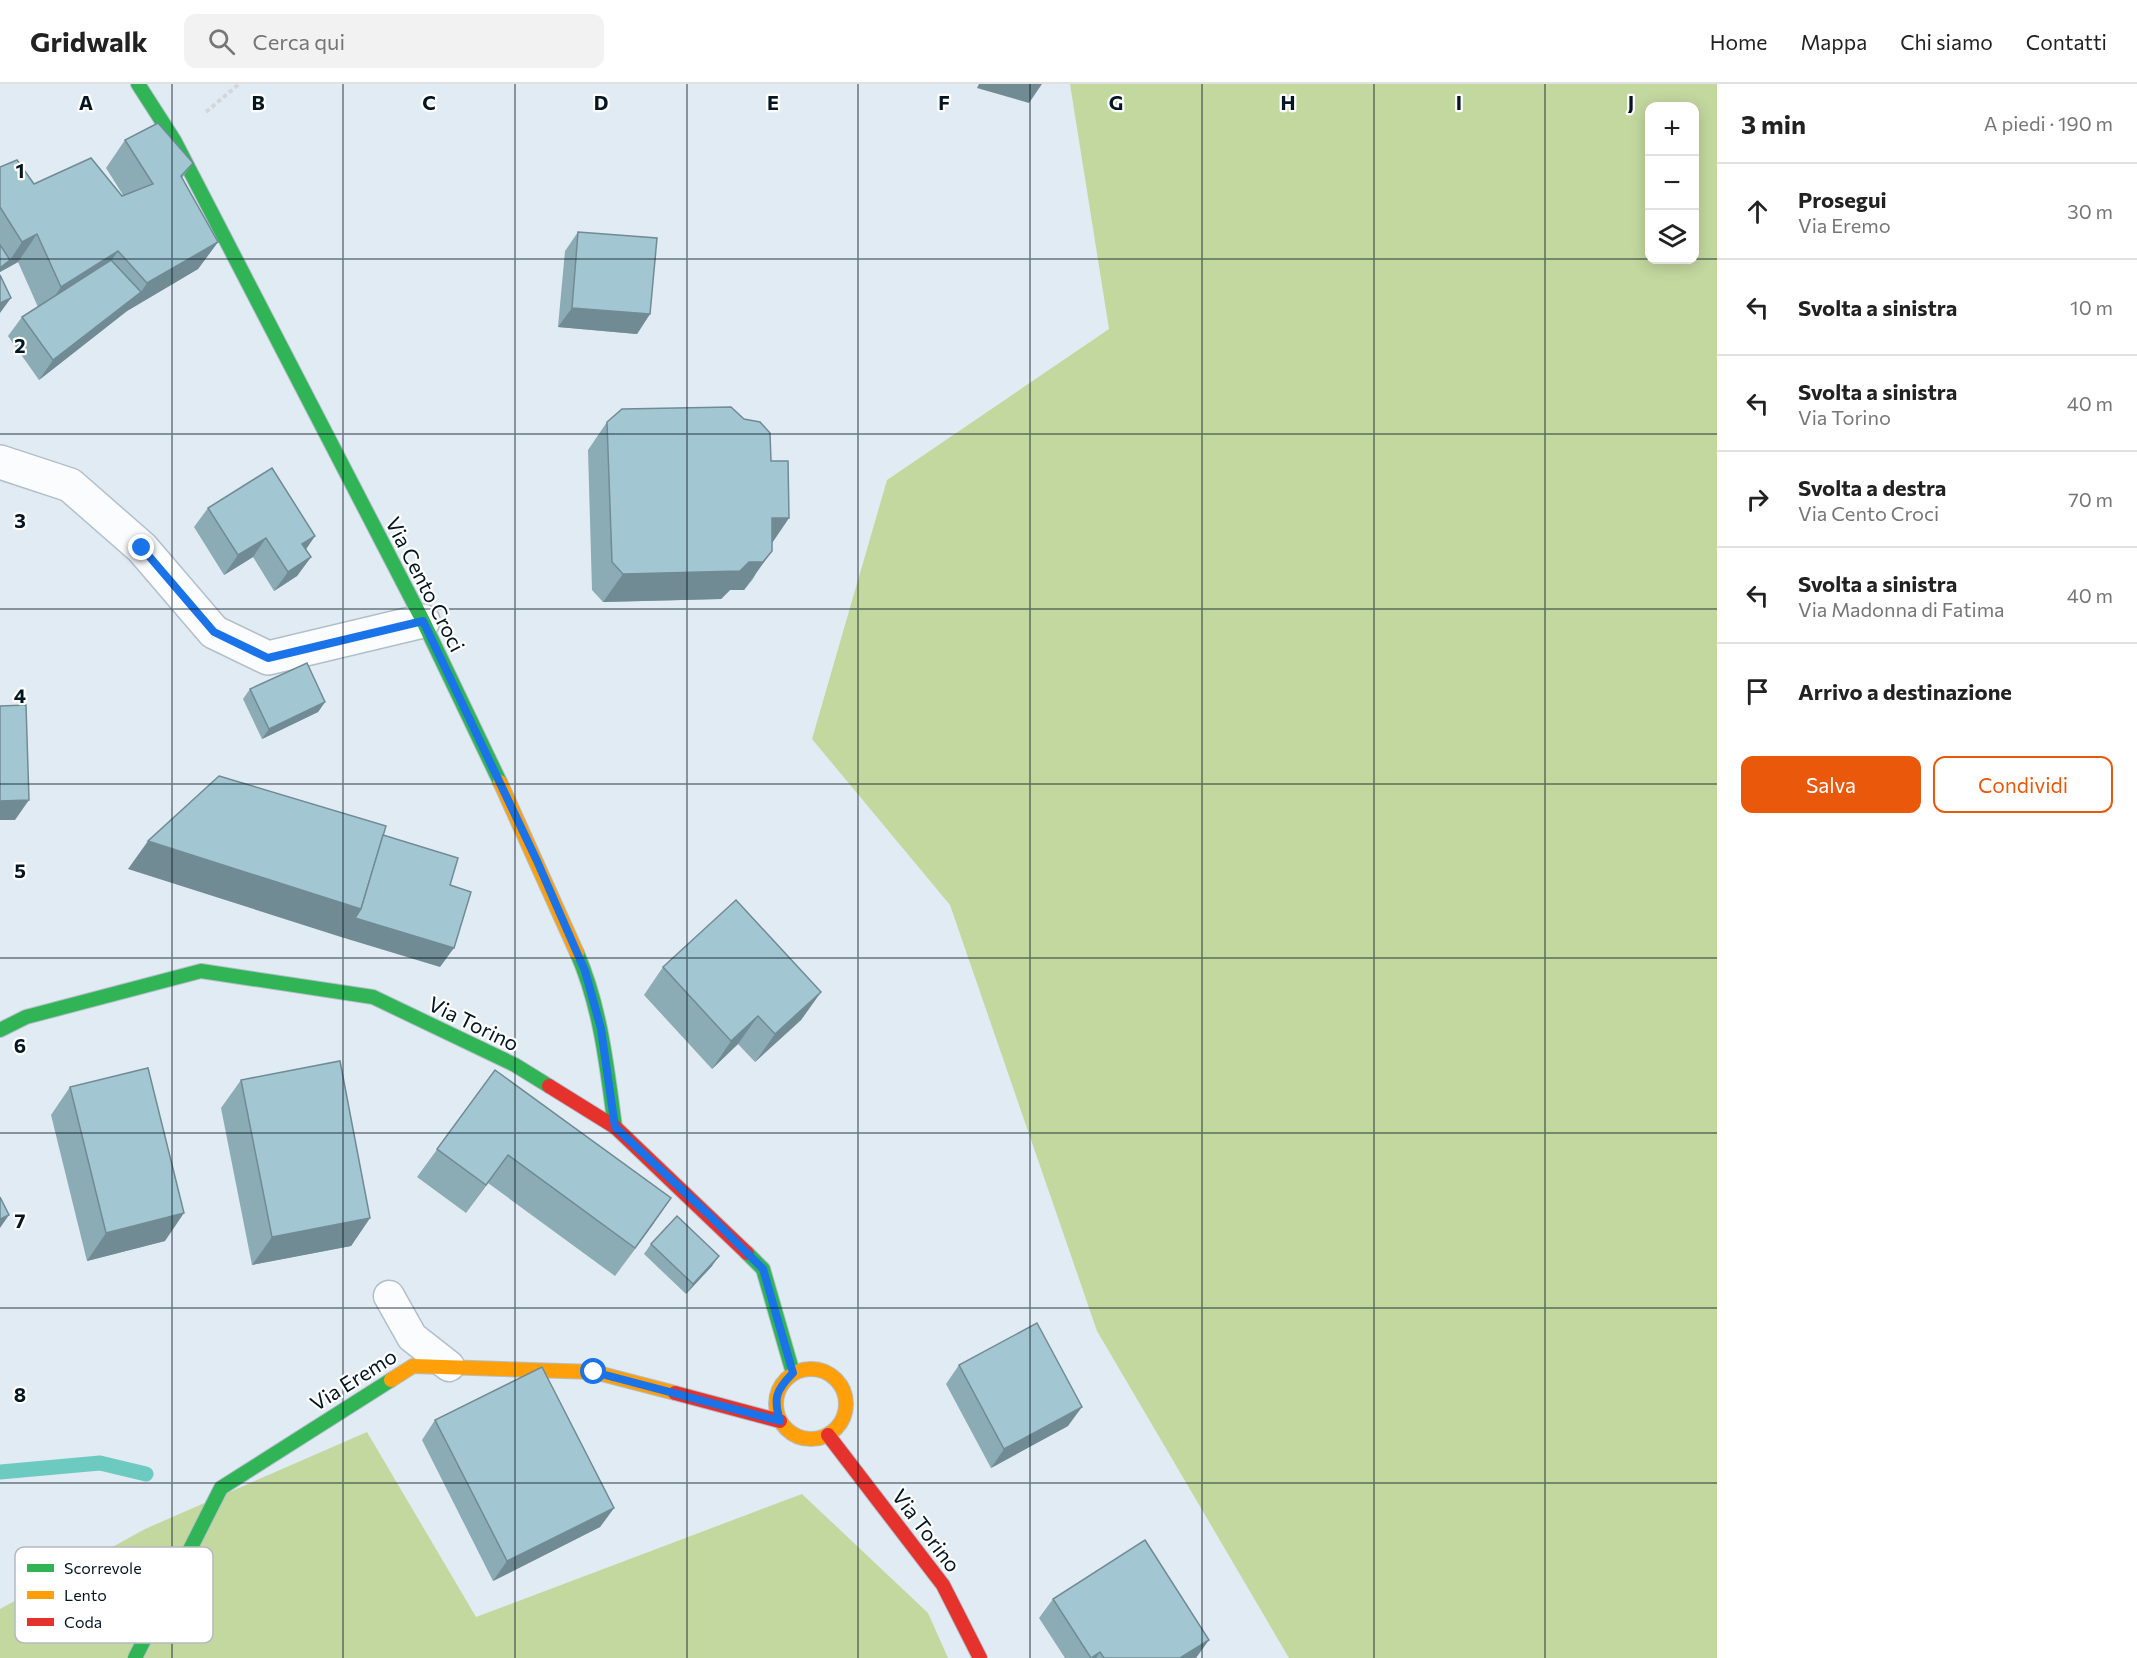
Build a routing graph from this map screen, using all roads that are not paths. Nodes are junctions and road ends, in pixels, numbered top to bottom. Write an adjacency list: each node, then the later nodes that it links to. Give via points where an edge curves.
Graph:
1 (138, 84): 3 (street, Via Cento Croci, via 174,140)
2 (0, 462): 3 (street, via 70,485 142,548 214,632 268,658)
3 (423, 621): 5 (street, Via Cento Croci, via 585,971 601,1029)
4 (0, 1030): 5 (street, Via Torino, via 26,1017 201,971 373,997 515,1065)
5 (615, 1127): 8 (street, Via Torino, via 763,1269)
6 (389, 1296): 7 (lane, via 412,1337)
7 (449, 1366): 9 (street, Via Eremo, via 594,1372); 11 (street, Via Eremo, via 413,1366 221,1488)
8 (793, 1373): 9 (street, via 780,1386 775,1404); 10 (street, via 811,1369 828,1373 841,1386 846,1404 841,1421)
9 (780, 1421): 10 (street, via 793,1435 811,1440)
10 (828, 1435): 14 (street, Via Torino, via 944,1585)
11 (191, 1547)
12 (143, 1643): 13 (street, Via Eremo)
13 (135, 1658)
14 (980, 1658)

